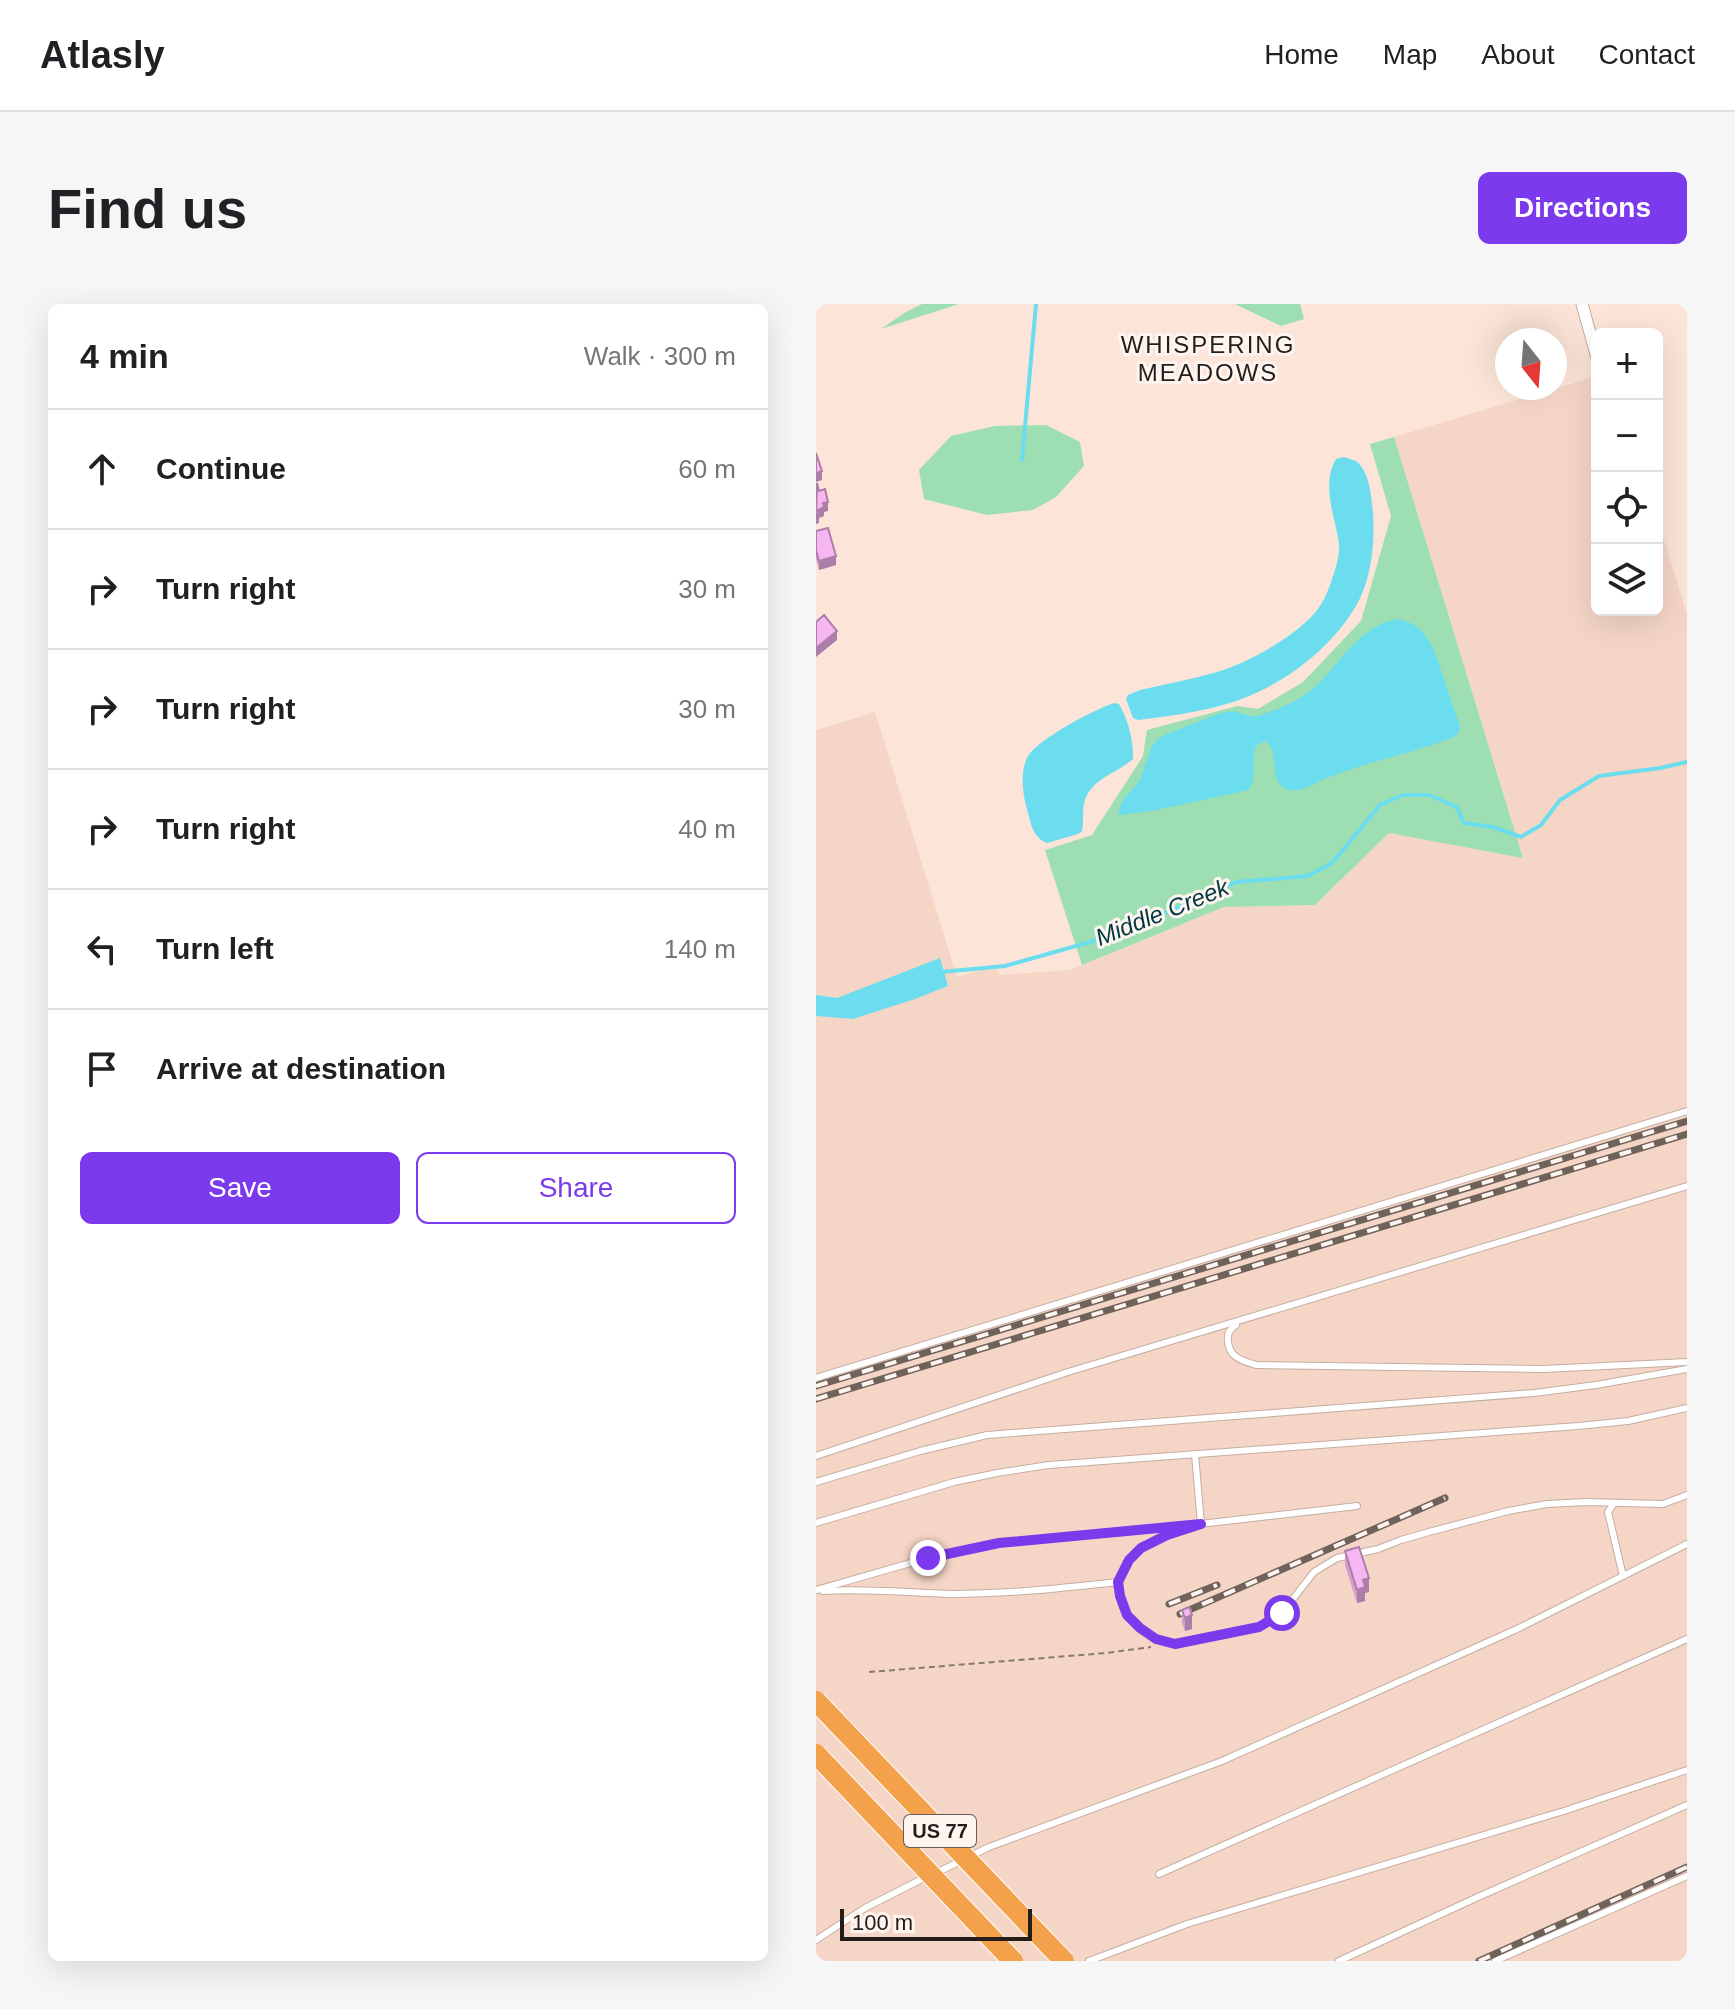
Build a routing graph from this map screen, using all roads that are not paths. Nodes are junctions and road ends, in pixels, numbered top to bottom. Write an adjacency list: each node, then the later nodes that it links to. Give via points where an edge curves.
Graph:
1 (1582, 304): 2 (street)
2 (1591, 336)
3 (1687, 1111): 8 (lane)
4 (1687, 1186): 5 (lane)
5 (1243, 1321): 6 (lane, via 1231,1328 1228,1345 1240,1360 1256,1365 1514,1369); 11 (lane, via 1068,1372)
6 (1687, 1362)
7 (1687, 1369): 12 (lane, via 1534,1393 987,1435)
8 (816, 1378)
9 (1687, 1408): 10 (lane, via 1578,1426)
10 (1195, 1454): 16 (lane, via 997,1473); 17 (lane)
11 (816, 1456)
12 (816, 1482)
13 (1687, 1495): 14 (lane, via 1663,1504)
14 (1614, 1503): 19 (lane, via 1608,1512); 20 (lane, via 1547,1504 1508,1511 1337,1558 1314,1572 1273,1620 1175,1644 1156,1639 1127,1615)
15 (1357, 1506): 17 (lane)
16 (816, 1523)
17 (1201, 1524): 20 (lane, via 1141,1548); 21 (lane, via 999,1543)
18 (1687, 1544): 19 (lane)
19 (1623, 1576): 29 (lane, via 1222,1761 989,1847 865,1908)
20 (1118, 1582): 21 (lane, via 955,1594)
21 (816, 1591)
22 (1687, 1639): 27 (lane)
23 (816, 1701): 31 (highway, US 77, bridge)
24 (816, 1754): 30 (highway, US 77, bridge)
25 (1687, 1770): 32 (lane, via 1187,1924)
26 (1687, 1805): 33 (lane)
27 (1159, 1874)
28 (1687, 1876): 34 (lane)
29 (816, 1940)
30 (1013, 1961)
31 (1064, 1961)
32 (1089, 1961)
33 (1339, 1961)
34 (1495, 1961)

